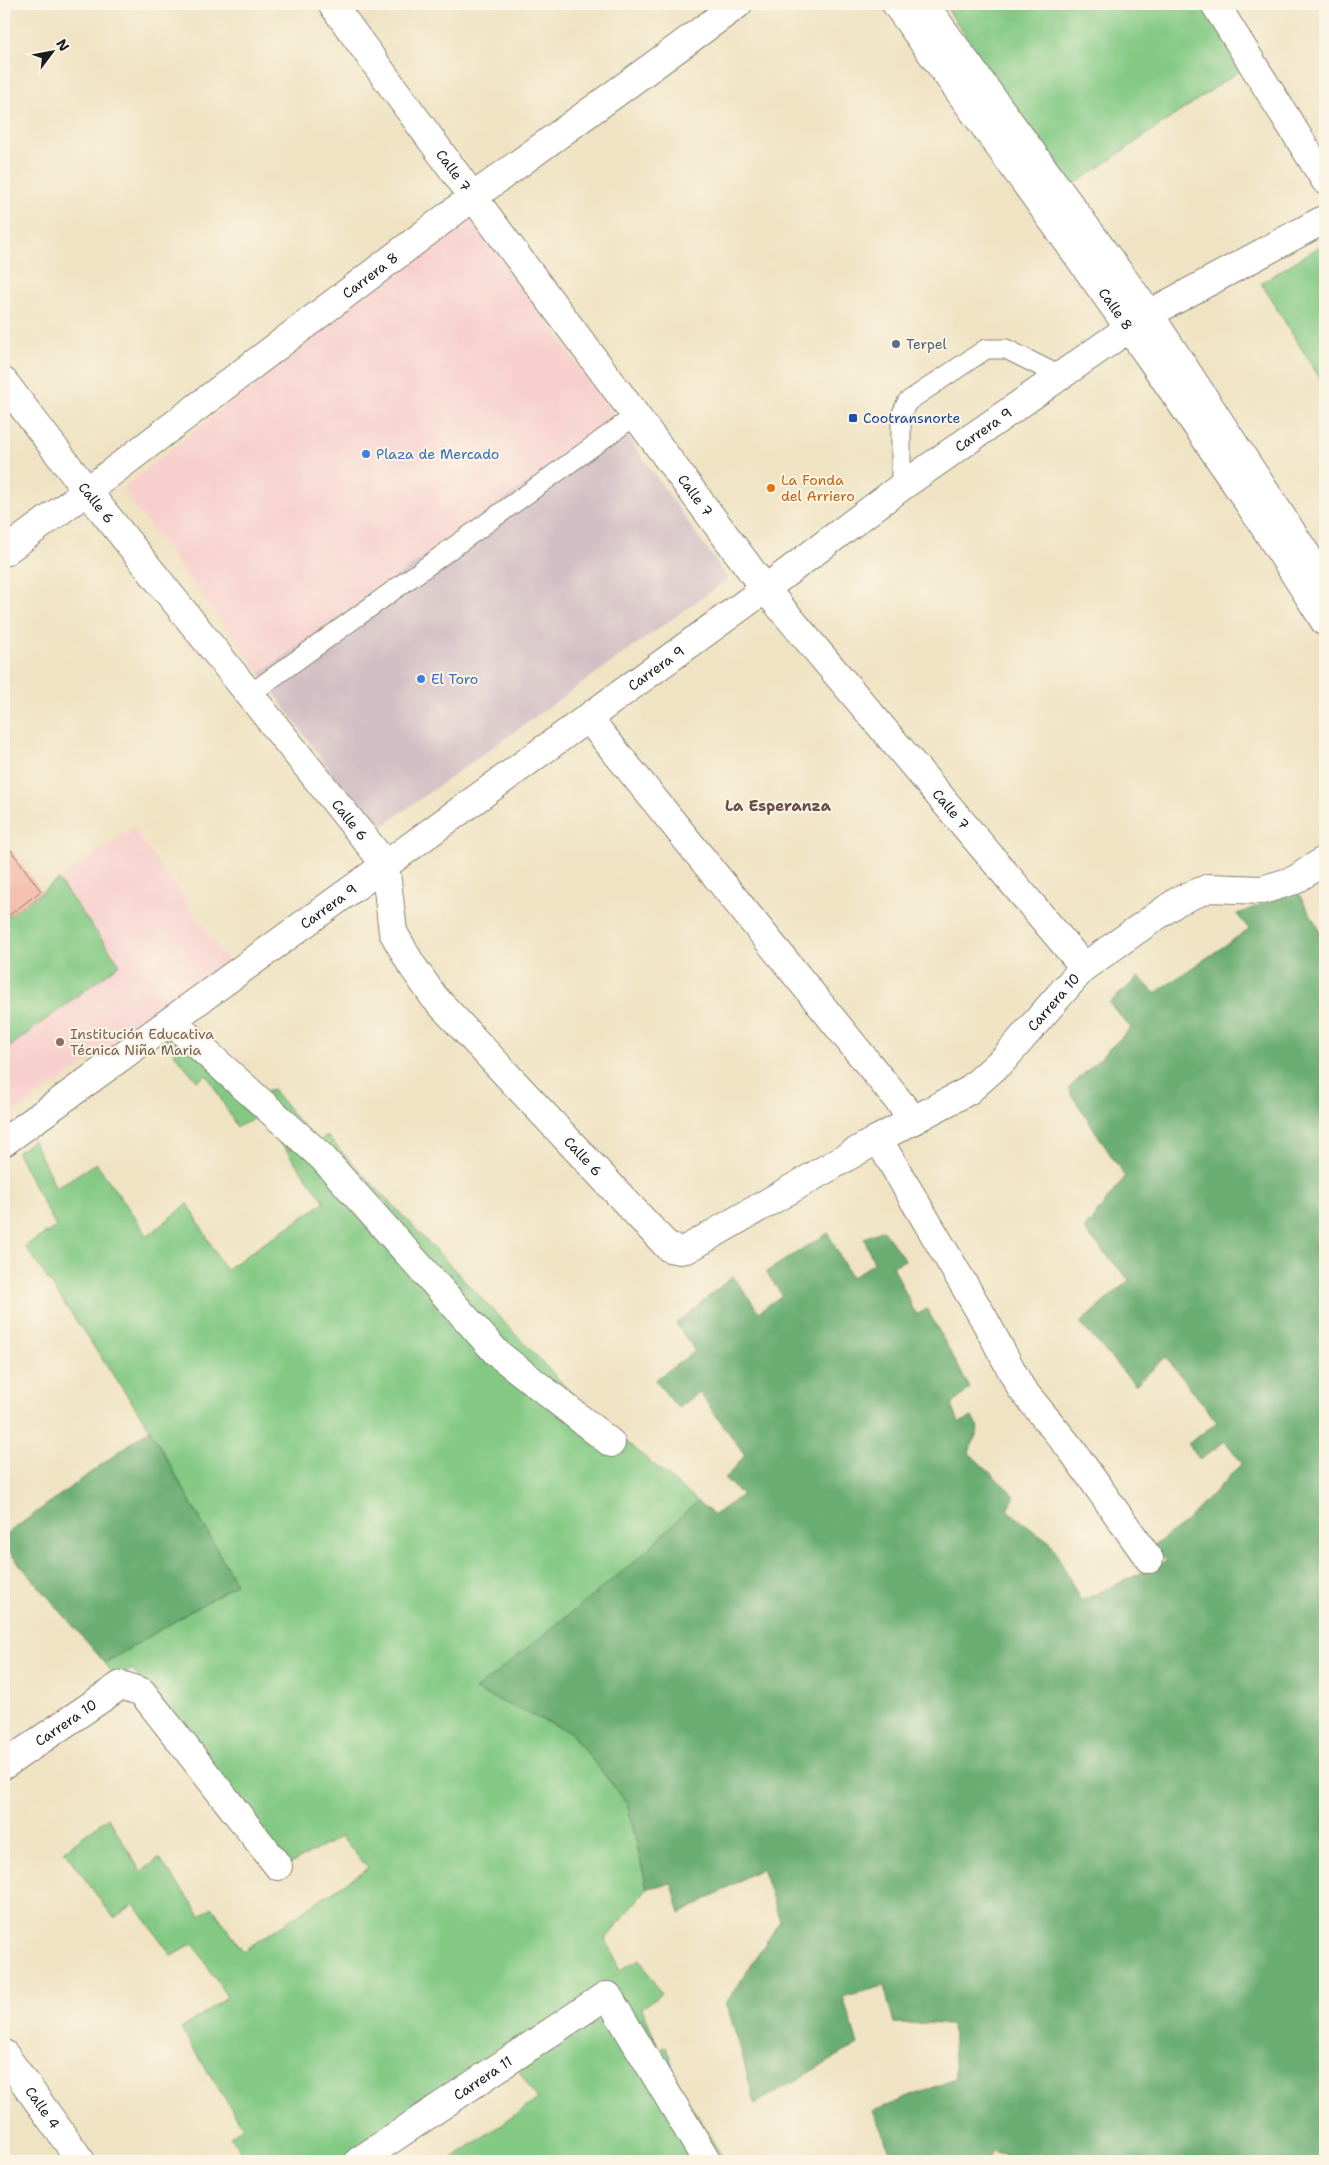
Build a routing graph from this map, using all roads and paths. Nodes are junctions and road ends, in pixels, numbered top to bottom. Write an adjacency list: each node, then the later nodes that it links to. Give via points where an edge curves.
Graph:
1 (332, 4): 7 (main road, Calle 7)
2 (738, 4): 7 (main road, Carrera 8)
3 (896, 4): 9 (main road, Calle 8)
4 (924, 4): 9 (main road, Calle 8)
5 (1215, 4): 6 (main road)
6 (1325, 178)
7 (473, 197): 12 (main road, Calle 7); 14 (main road, Carrera 8)
8 (1325, 219): 9 (main road, Carrera 9)
9 (1139, 321): 10 (main road, Carrera 9); 16 (main road, Calle 8); 18 (main road, Calle 8)
10 (1060, 376): 13 (main road, Carrera 9); 13 (lane, via 1006,348 986,349 907,402 901,416)
11 (4, 382): 14 (main road, Calle 6)
12 (636, 415): 17 (main road, Calle 7); 19 (lane)
13 (901, 487): 17 (main road, Carrera 9)
14 (87, 491): 15 (main road, Carrera 8); 19 (main road, Calle 6)
15 (4, 552)
16 (1325, 582)
17 (765, 589): 20 (main road, Carrera 9); 23 (main road, Calle 7)
18 (1325, 622)
19 (250, 694): 22 (main road, Calle 6)
20 (588, 718): 22 (main road, Carrera 9); 25 (main road)
21 (1325, 860): 23 (main road, Carrera 10, via 1295,880 1262,890 1209,888 1178,901)
22 (385, 864): 24 (main road, Carrera 9); 28 (main road, Calle 6, via 393,932 434,997 668,1248)
23 (1084, 966): 25 (main road, Carrera 10, via 1004,1059 976,1085)
24 (171, 1021): 27 (main road, Carrera 9); 29 (main road, via 322,1157 497,1353)
25 (914, 1120): 26 (main road, Carrera 10)
26 (878, 1139): 28 (main road, Carrera 10, via 687,1249); 30 (main road, via 1021,1388 1071,1449)
27 (4, 1142)
28 (680, 1250)
29 (611, 1443)
30 (1149, 1559)
31 (4, 1765): 32 (main road, Carrera 10, via 121,1685 142,1692)
32 (278, 1866)
33 (4, 2054): 34 (main road, Calle 4)
34 (81, 2161)
35 (359, 2161): 36 (main road, Carrera 11, via 605,1996 608,1996)
36 (707, 2161)

